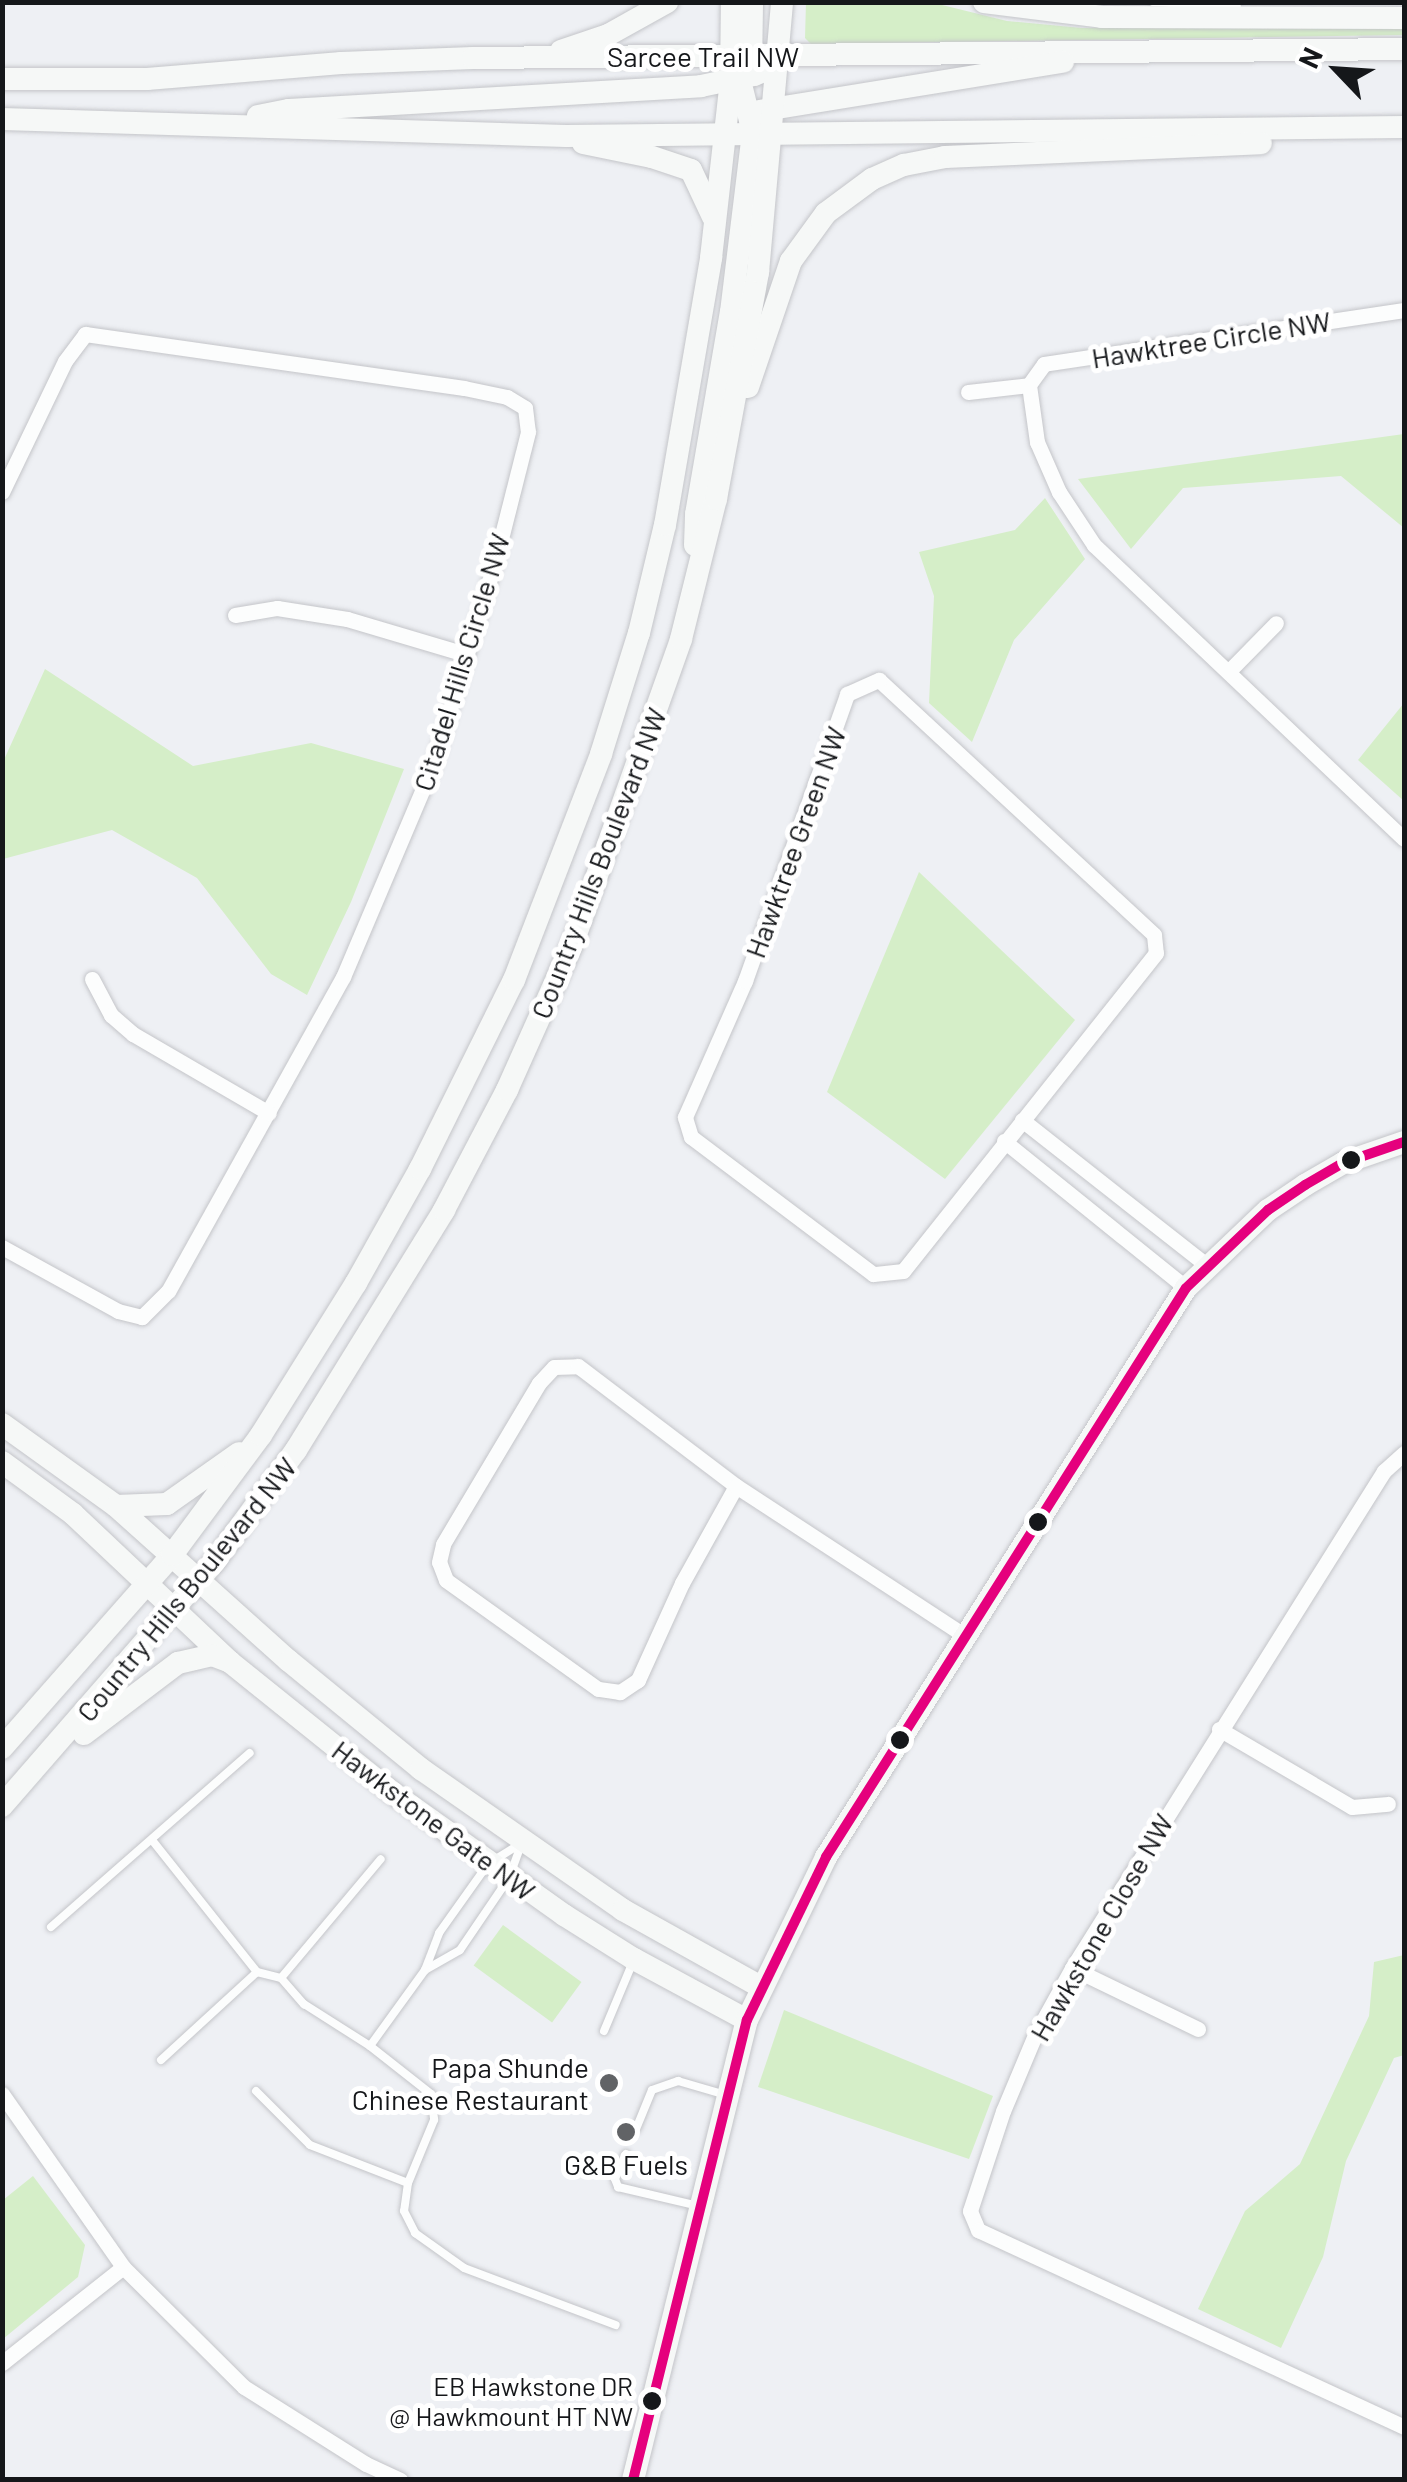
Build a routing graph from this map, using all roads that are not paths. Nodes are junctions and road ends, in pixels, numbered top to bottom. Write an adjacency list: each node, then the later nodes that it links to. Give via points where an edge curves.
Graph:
1 (667, 2): 12 (main road, via 608,34)
2 (732, 2): 13 (main road, Country Hills Boulevard NW)
3 (752, 2): 13 (main road)
4 (782, 2): 11 (main road, Country Hills Boulevard NW)
5 (984, 2): 7 (main road, via 1102,18)
6 (1153, 2): 7 (lane, via 1291,9)
7 (1325, 18): 8 (main road)
8 (1404, 18)
9 (1404, 49): 10 (main road, Sarcee Trail NW)
10 (1110, 52): 11 (main road, Sarcee Trail NW); 16 (main road)
11 (778, 54): 13 (main road, Sarcee Trail NW); 16 (main road, Country Hills Boulevard NW)
12 (540, 58): 13 (main road, Sarcee Trail NW); 14 (main road, Sarcee Trail NW)
13 (742, 69): 16 (main road); 17 (main road, via 701,86 289,110); 20 (main road, Country Hills Boulevard NW)
14 (2, 80)
15 (2, 118): 17 (main road)
16 (762, 120): 19 (main road); 20 (main road); 26 (main road, Country Hills Boulevard NW, via 758,272); 28 (main road, via 696,514)
17 (225, 124): 21 (main road)
18 (1404, 126): 19 (main road)
19 (1371, 127): 26 (main road, via 1340,141 944,157 872,179 826,214 792,261)
20 (725, 133): 21 (main road); 22 (main road, Country Hills Boulevard NW)
21 (566, 136): 22 (main road, via 690,170)
22 (714, 220): 43 (main road, Country Hills Boulevard NW, via 688,400 639,633 552,887 420,1170)
23 (1404, 310): 24 (street, Hawktree Circle NW, via 1044,364)
24 (1029, 385): 25 (street, Hawktree Circle NW); 32 (street, via 1038,442 1078,522 1122,573)
25 (968, 392)
26 (732, 422): 28 (main road, Country Hills Boulevard NW)
27 (2, 492): 31 (street, Citadel Hills Circle NW, via 65,360 85,334 506,396 525,408 528,432)
28 (694, 594): 49 (main road, Country Hills Boulevard NW, via 574,940 506,1090 371,1334)
29 (235, 615): 31 (street, via 278,608 347,619)
30 (1276, 623): 32 (street)
31 (465, 654): 35 (street, Citadel Hills Circle NW, via 433,765 388,876)
32 (1229, 670): 33 (street)
33 (1404, 839)
34 (92, 980): 35 (street, via 110,1015 133,1034)
35 (270, 1113): 39 (street, Citadel Hills Circle NW, via 168,1291 142,1316 118,1311)
36 (1022, 1120): 37 (street, Hawktree Green NW); 37 (street, Hawktree Green NW, via 1156,953 1154,935 880,680 847,694 745,980 685,1117 690,1137 873,1274 902,1271); 40 (street)
37 (1004, 1142): 41 (street)
38 (1404, 1142): 40 (main road, via 1343,1163 1305,1185)
39 (2, 1247)
40 (1206, 1265): 41 (main road)
41 (1186, 1288): 52 (main road)
42 (2, 1424): 47 (main road, Hawkstone Gate NW)
43 (261, 1435): 47 (main road, via 185,1496 166,1504); 48 (main road, Country Hills Boulevard NW)
44 (1404, 1452): 54 (street, Hawkstone Close NW, via 1384,1470)
45 (2, 1462): 50 (main road, Hawkstone Gate NW)
46 (736, 1486): 46 (street, via 578,1366 554,1367 438,1562 446,1580 598,1689 620,1692 638,1680); 52 (street)
47 (116, 1506): 48 (main road, Hawkstone Gate NW)
48 (172, 1555): 49 (main road, Hawkstone Gate NW); 50 (main road, Country Hills Boulevard NW)
49 (200, 1580): 51 (main road, Country Hills Boulevard NW); 61 (main road, Hawkstone Gate NW, via 421,1769)
50 (148, 1582): 51 (main road, Hawkstone Gate NW); 55 (main road, Country Hills Boulevard NW)
51 (176, 1608): 53 (main road, Hawkstone Gate NW); 57 (main road, Country Hills Boulevard NW)
52 (964, 1635): 71 (main road, via 826,1857)
53 (230, 1662): 57 (main road, via 212,1655 178,1664); 63 (main road, Hawkstone Gate NW)
54 (1220, 1729): 58 (street, via 1352,1807); 67 (street, Hawkstone Close NW)
55 (2, 1748)
56 (250, 1753): 60 (lane)
57 (28, 1781): 59 (main road, Country Hills Boulevard NW)
58 (1388, 1804)
59 (2, 1806)
60 (152, 1840): 65 (lane); 69 (lane)
61 (522, 1842): 63 (lane); 64 (lane); 71 (main road, Hawkstone Gate NW, via 638,1919)
62 (381, 1859): 70 (lane)
63 (488, 1864): 64 (main road, Hawkstone Gate NW); 68 (lane, via 439,1933)
64 (509, 1878): 66 (main road, Hawkstone Gate NW); 68 (lane, via 460,1950)
65 (51, 1927)
66 (634, 1960): 72 (main road, Hawkstone Gate NW); 74 (lane)
67 (1072, 1968): 73 (street); 87 (street, Hawkstone Close NW, via 1035,2035 986,2156 970,2210 978,2230)
68 (425, 1970): 75 (lane)
69 (258, 1972): 70 (lane); 76 (lane)
70 (281, 1978): 75 (lane, via 304,2004)
71 (761, 1988): 72 (main road)
72 (747, 2020): 79 (main road)
73 (1198, 2029)
74 (604, 2031)
75 (370, 2046): 82 (lane, via 431,2094 434,2120)
76 (162, 2060)
77 (256, 2091): 82 (lane, via 310,2145)
78 (2, 2094): 84 (street)
79 (726, 2095): 80 (lane, via 678,2081 652,2090); 83 (main road)
80 (636, 2128)
81 (626, 2154): 83 (lane, via 618,2188)
82 (408, 2183): 85 (lane, via 404,2210 415,2233 464,2268)
83 (697, 2205): 89 (main road)
84 (122, 2267): 86 (street); 88 (street, via 244,2387)
85 (616, 2325)
86 (2, 2363)
87 (1404, 2428)
88 (401, 2480)
89 (633, 2480)

